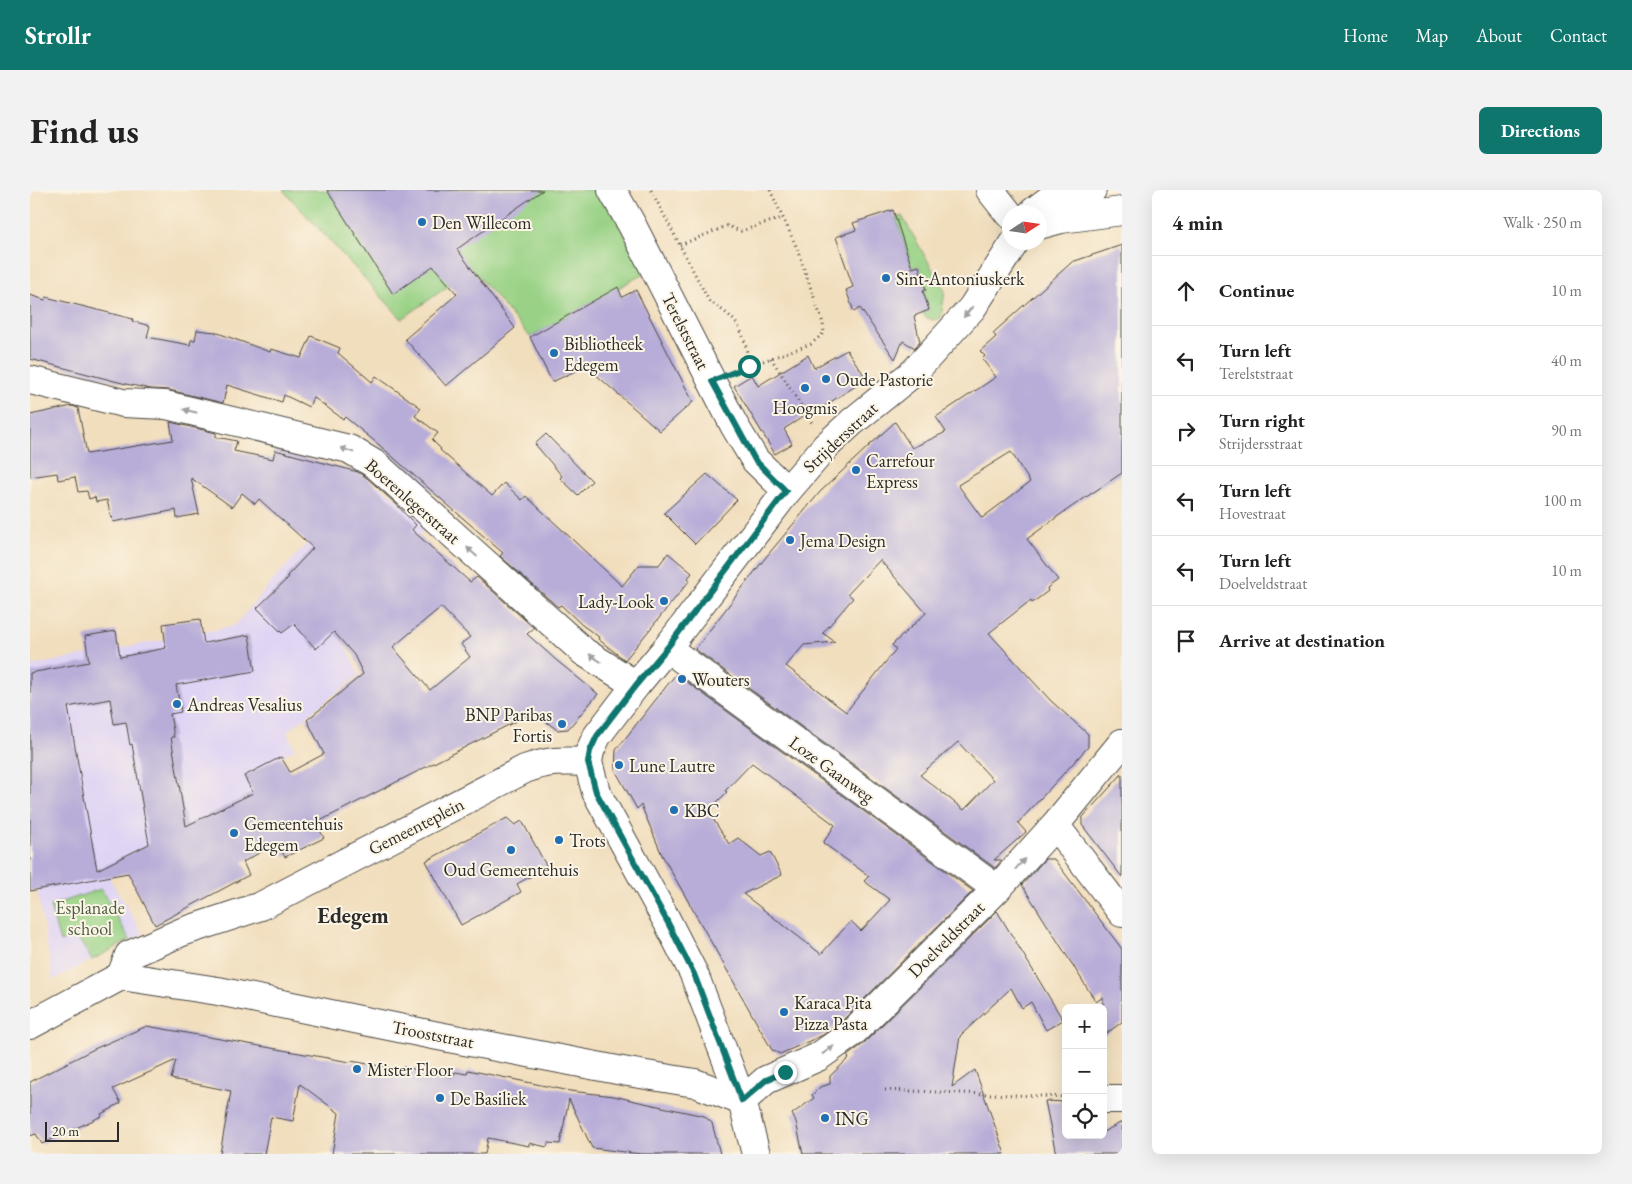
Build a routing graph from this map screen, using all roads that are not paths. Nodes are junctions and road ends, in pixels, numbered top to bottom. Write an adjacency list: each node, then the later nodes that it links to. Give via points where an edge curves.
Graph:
1 (612, 190): 11 (street, Terelststraat, via 755,460)
2 (990, 190): 6 (street)
3 (1092, 190): 7 (street)
4 (1099, 190): 5 (street)
5 (1122, 203)
6 (1002, 205)
7 (1052, 207): 8 (street)
8 (1122, 211)
9 (1010, 250): 11 (street, Strijdersstraat, one-way to 11, via 972,308 914,372 826,446)
10 (30, 380): 13 (street, Boerenlegerstraat, one-way to 10, via 584,652 376,464 349,449 166,405 123,403)
11 (786, 491): 12 (street, Strijdersstraat)
12 (667, 648): 13 (street, Strijdersstraat); 17 (street, Loze Gaanweg)
13 (636, 685): 15 (street, Strijdersstraat, via 597,736)
14 (1122, 743): 16 (street, Doelveldstraat)
15 (588, 762): 19 (street, Gemeenteplein, via 556,760 525,769 261,906 182,932 129,954); 23 (street, via 596,792 694,974)
16 (1055, 825): 17 (street, Doelveldstraat, one-way to 16); 18 (street)
17 (996, 889): 23 (street, Doelveldstraat, one-way to 17, via 766,1080 818,1057 852,1033)
18 (1122, 913)
19 (121, 976): 20 (street); 23 (street, Trooststraat, via 218,991 695,1083)
20 (30, 1025)
21 (1107, 1099): 22 (street)
22 (1122, 1099)
23 (742, 1101): 24 (street)
24 (756, 1154)

